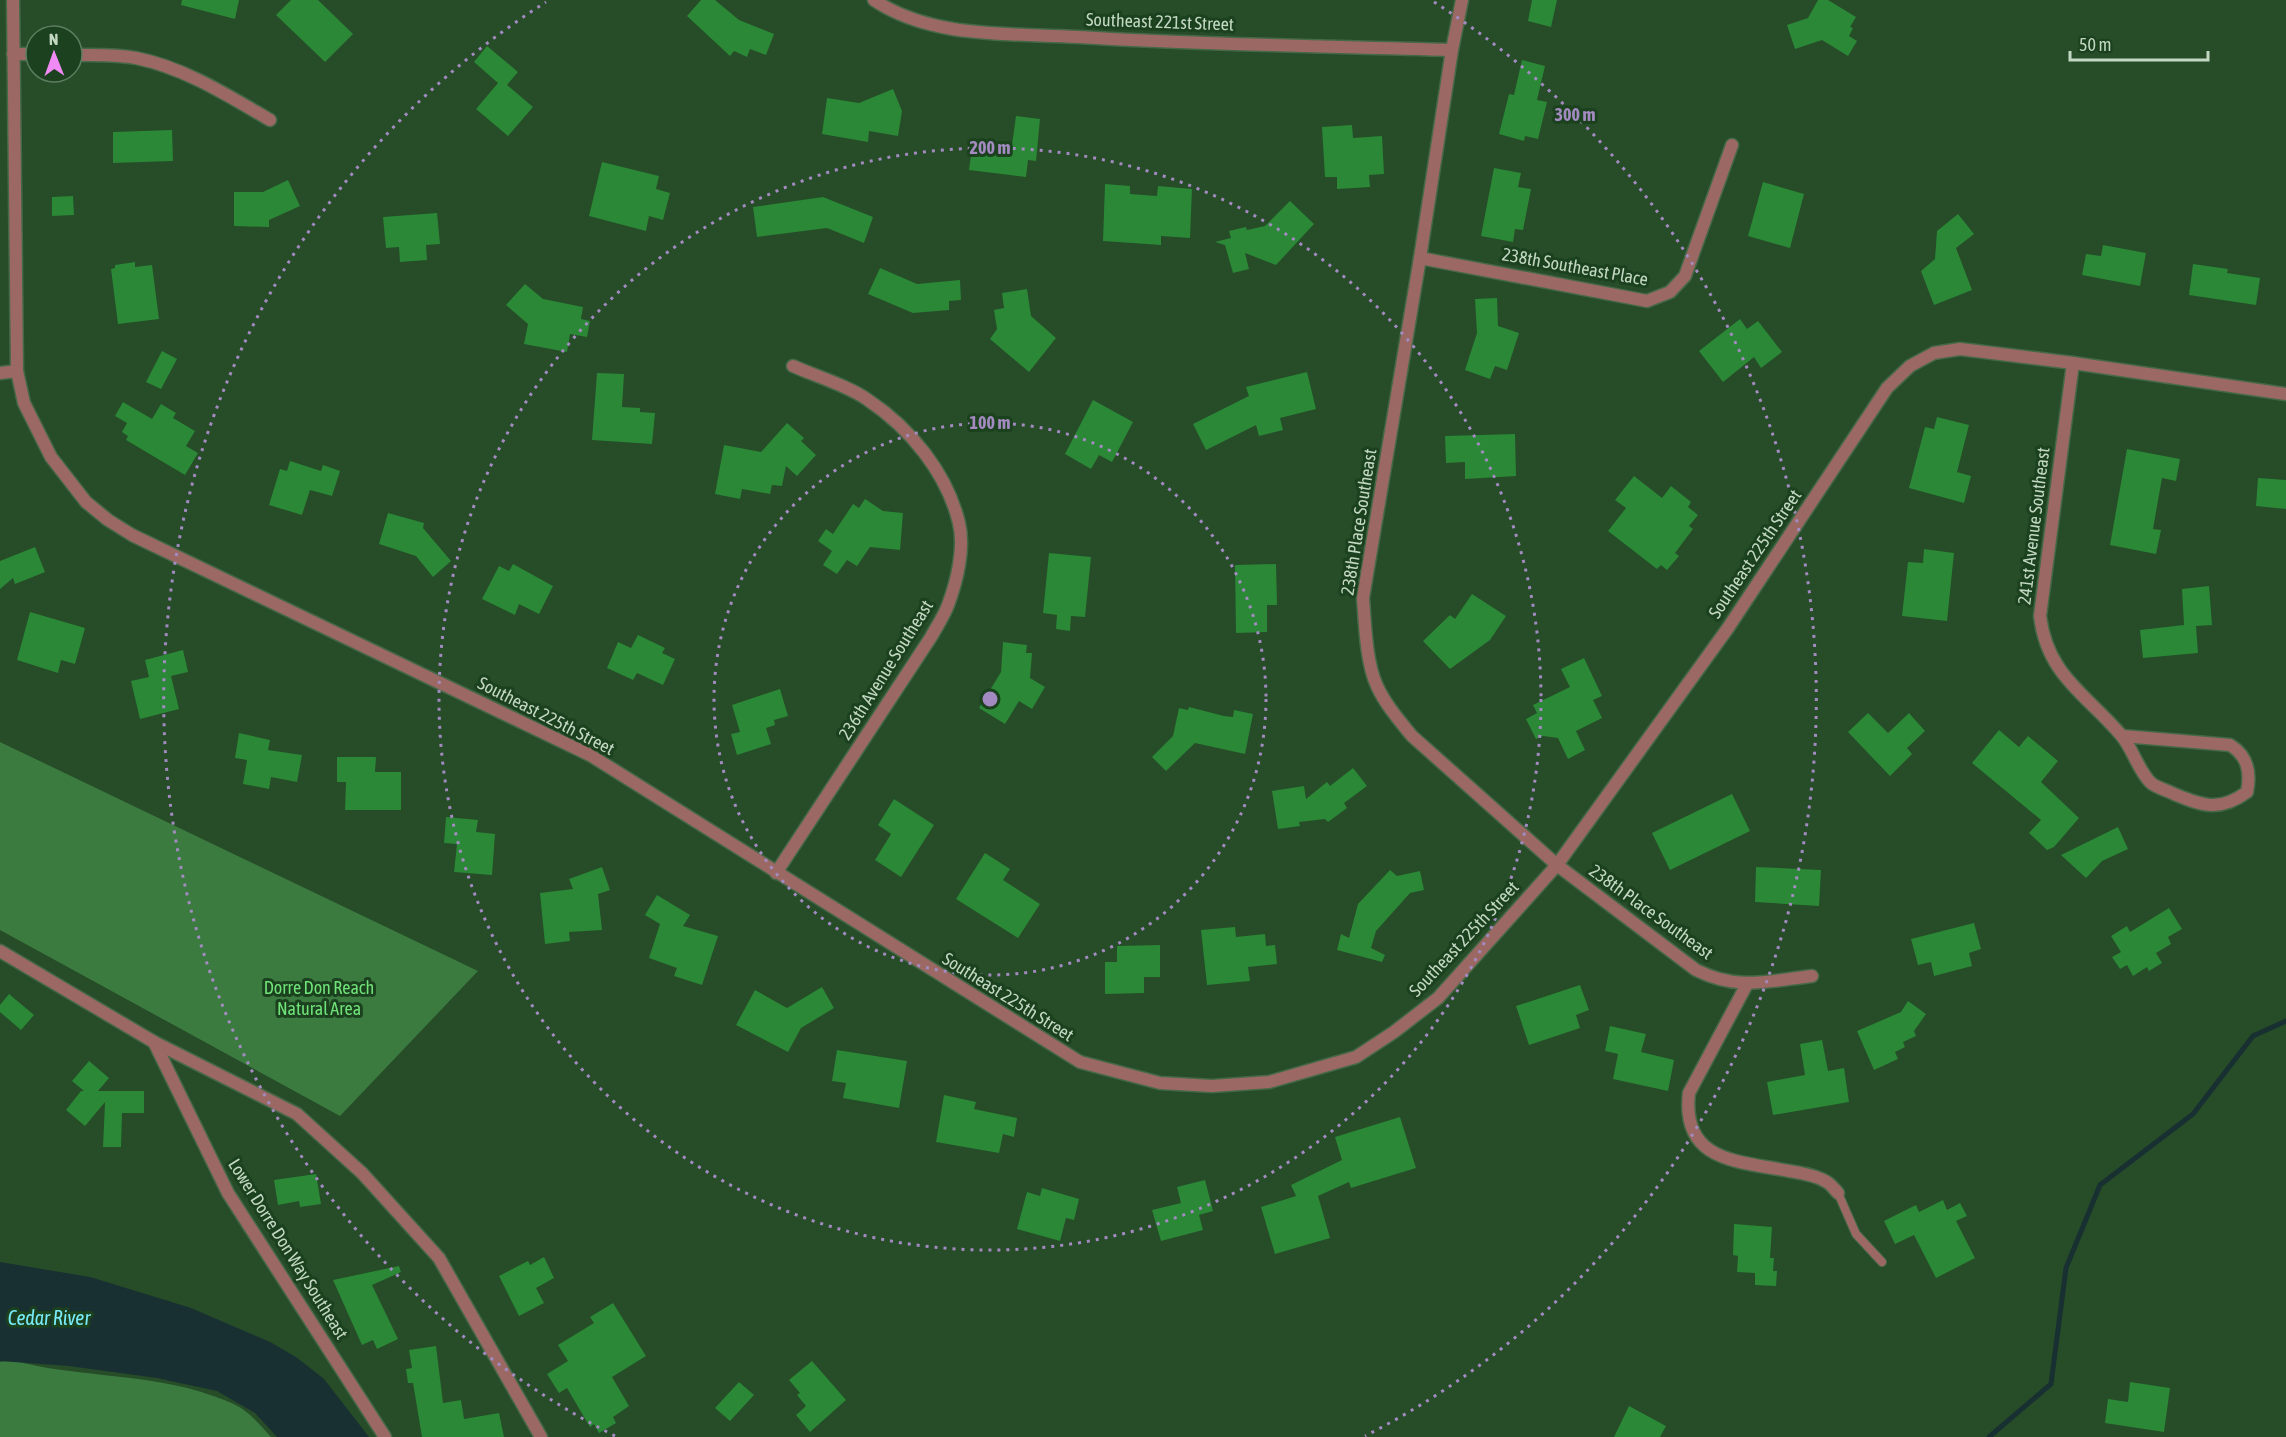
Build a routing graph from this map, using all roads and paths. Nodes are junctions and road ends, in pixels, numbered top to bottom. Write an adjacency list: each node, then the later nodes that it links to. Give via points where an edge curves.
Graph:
1 (13, 0): 5 (street, Southeast 225th Street)
2 (874, 0): 4 (street, Southeast 221st Street, via 913,20 971,30 1129,40)
3 (1462, 0): 4 (street, 238th Place Southeast)
4 (1452, 50): 10 (street, 238th Place Southeast)
5 (13, 54): 6 (street); 13 (street, Southeast 225th Street)
6 (24, 54)
7 (84, 56): 8 (street, via 135,58 168,66)
8 (270, 120)
9 (1732, 146): 10 (street, 238th Southeast Place, via 1685,276 1670,292 1647,301)
10 (1420, 258): 17 (street, 238th Place Southeast, via 1363,598 1376,684 1412,736)
11 (2073, 363): 15 (street, Southeast 225th Street); 16 (street, 241st Avenue Southeast, via 2040,616 2042,632 2063,677); 17 (street, Southeast 225th Street, via 1960,349 1934,353 1910,366 1887,388 1728,628)
12 (793, 366): 18 (street, 236th Avenue Southeast, via 867,398 924,452 943,480 959,524 960,546 948,606 931,637)
13 (17, 370): 14 (street); 18 (street, Southeast 225th Street, via 24,403 51,457 86,502 108,520 590,755)
14 (0, 374)
15 (2286, 394)
16 (2123, 736): 16 (street, 241st Avenue Southeast, via 2230,745 2245,760 2249,772 2247,792 2221,806 2197,804 2151,784)
17 (1557, 865): 18 (street, Southeast 225th Street, via 1438,998 1356,1057 1269,1082 1212,1086 1160,1083 1080,1062); 21 (street, 238th Place Southeast, via 1696,970 1714,979)
18 (776, 873)
19 (0, 951): 22 (street)
20 (1812, 976): 21 (street, 238th Place Southeast)
21 (1747, 984): 23 (street, via 1689,1093 1690,1125 1709,1150 1731,1160 1805,1174 1825,1181)
22 (154, 1042): 25 (street, Lower Dorre Don Way Southeast, via 228,1192); 26 (street, via 297,1113 362,1173 439,1258)
23 (1838, 1193): 24 (lane, via 1856,1234)
24 (1882, 1262)
25 (385, 1437)
26 (541, 1437)

